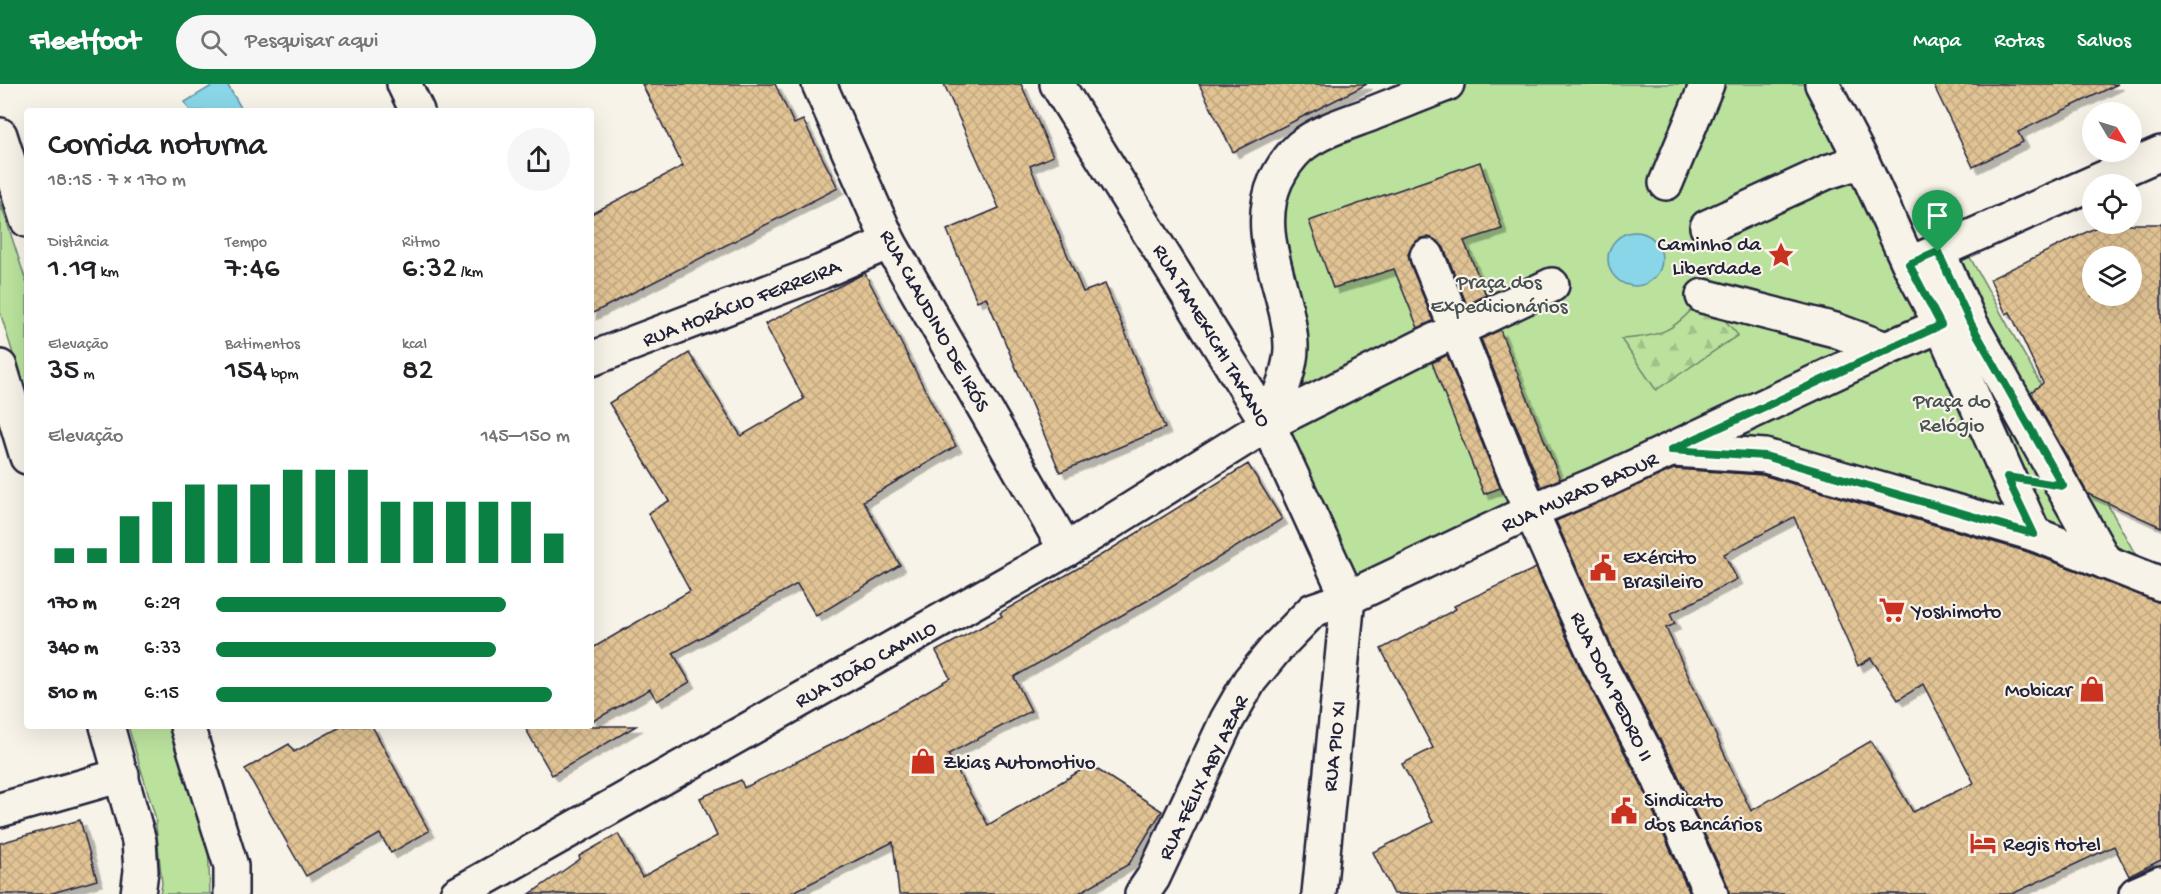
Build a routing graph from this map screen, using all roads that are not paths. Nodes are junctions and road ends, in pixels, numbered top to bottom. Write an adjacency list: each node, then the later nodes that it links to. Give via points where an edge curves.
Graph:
1 (404, 84): 7 (street)
2 (819, 84): 14 (street, RUA CLAUDINO DE IRÓS)
3 (1057, 84): 24 (street, RUA TAMEKICHI TAKANO)
4 (1447, 84): 24 (street, via 1322,134 1300,147 1282,168 1267,212 1270,250 1292,347)
5 (1707, 84): 11 (street)
6 (1822, 84): 10 (street)
7 (416, 108)
8 (0, 135): 12 (street)
9 (2161, 153): 16 (street)
10 (1862, 161): 13 (street, via 1827,172); 16 (street)
11 (1666, 183)
12 (24, 211)
13 (1707, 227)
14 (890, 242): 22 (street, RUA HORÁCIO FERREIRA, via 821,272); 31 (street, RUA CLAUDINO DE IRÓS)
15 (1427, 256): 20 (street, RUA DOM PEDRO II)
16 (1923, 258): 19 (street)
17 (1552, 285): 20 (street, RUA JOÃO CAMILO)
18 (1703, 296): 21 (street, via 1835,330)
19 (1956, 323): 21 (street, RUA MURAD BADUR); 27 (street); 28 (street)
20 (1456, 329): 24 (street, RUA JOÃO CAMILO); 29 (street, RUA DOM PEDRO II)
21 (1886, 349): 26 (street, RUA MURAD BADUR)
22 (594, 357)
23 (0, 367): 25 (street)
24 (1268, 424): 31 (street, RUA JOÃO CAMILO); 34 (street, RUA TAMEKICHI TAKANO)
25 (24, 448)
26 (1671, 450): 29 (street, RUA MURAD BADUR); 30 (street, via 1765,456)
27 (2007, 477): 28 (street); 30 (street)
28 (2063, 486): 32 (street)
29 (1531, 511): 34 (street, RUA MURAD BADUR); 45 (street, RUA DOM PEDRO II, via 1598,662 1657,774)
30 (2034, 534): 32 (street)
31 (1066, 550): 42 (street, RUA JOÃO CAMILO)
32 (2104, 562): 33 (street)
33 (2161, 584)
34 (1348, 598): 43 (street, RUA FÉLIX ABY AZAR, via 1313,610 1250,680); 44 (street, RUA PIO XI)
35 (108, 729): 37 (street)
36 (188, 729): 41 (street, via 231,866)
37 (122, 775): 38 (street); 40 (street, via 139,841)
38 (0, 810)
39 (2161, 883): 46 (street)
40 (138, 894)
41 (231, 894)
42 (457, 894)
43 (1142, 894)
44 (1319, 894)
45 (1711, 894)
46 (2136, 894)

